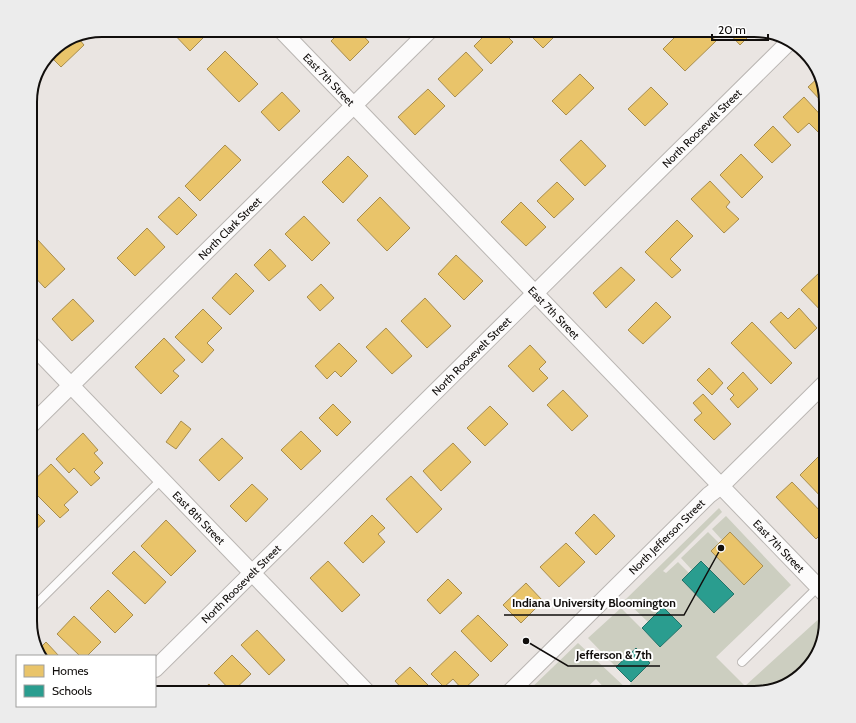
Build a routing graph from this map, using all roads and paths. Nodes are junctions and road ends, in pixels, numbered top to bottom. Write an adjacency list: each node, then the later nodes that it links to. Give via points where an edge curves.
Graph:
1 (289, 37): 4 (street, East 7th Street)
2 (423, 37): 4 (street, North Clark Street)
3 (786, 45): 5 (street, North Roosevelt Street)
4 (354, 105): 5 (street, East 7th Street); 7 (street, North Clark Street)
5 (535, 293): 11 (street, East 7th Street); 12 (street, North Roosevelt Street)
6 (37, 350): 7 (street, East 8th Street)
7 (72, 385): 9 (street, North Clark Street); 10 (street, East 8th Street)
8 (819, 389): 11 (street, North Jefferson Street)
9 (37, 419)
10 (162, 479): 12 (street, East 8th Street); 15 (lane)
11 (721, 486): 13 (street, East 7th Street); 19 (street, North Jefferson Street)
12 (252, 573): 17 (street, North Roosevelt Street); 18 (street, East 8th Street)
13 (819, 588)
14 (819, 594): 16 (lane)
15 (37, 603)
16 (742, 662)
17 (156, 668)
18 (361, 686)
19 (516, 686)

